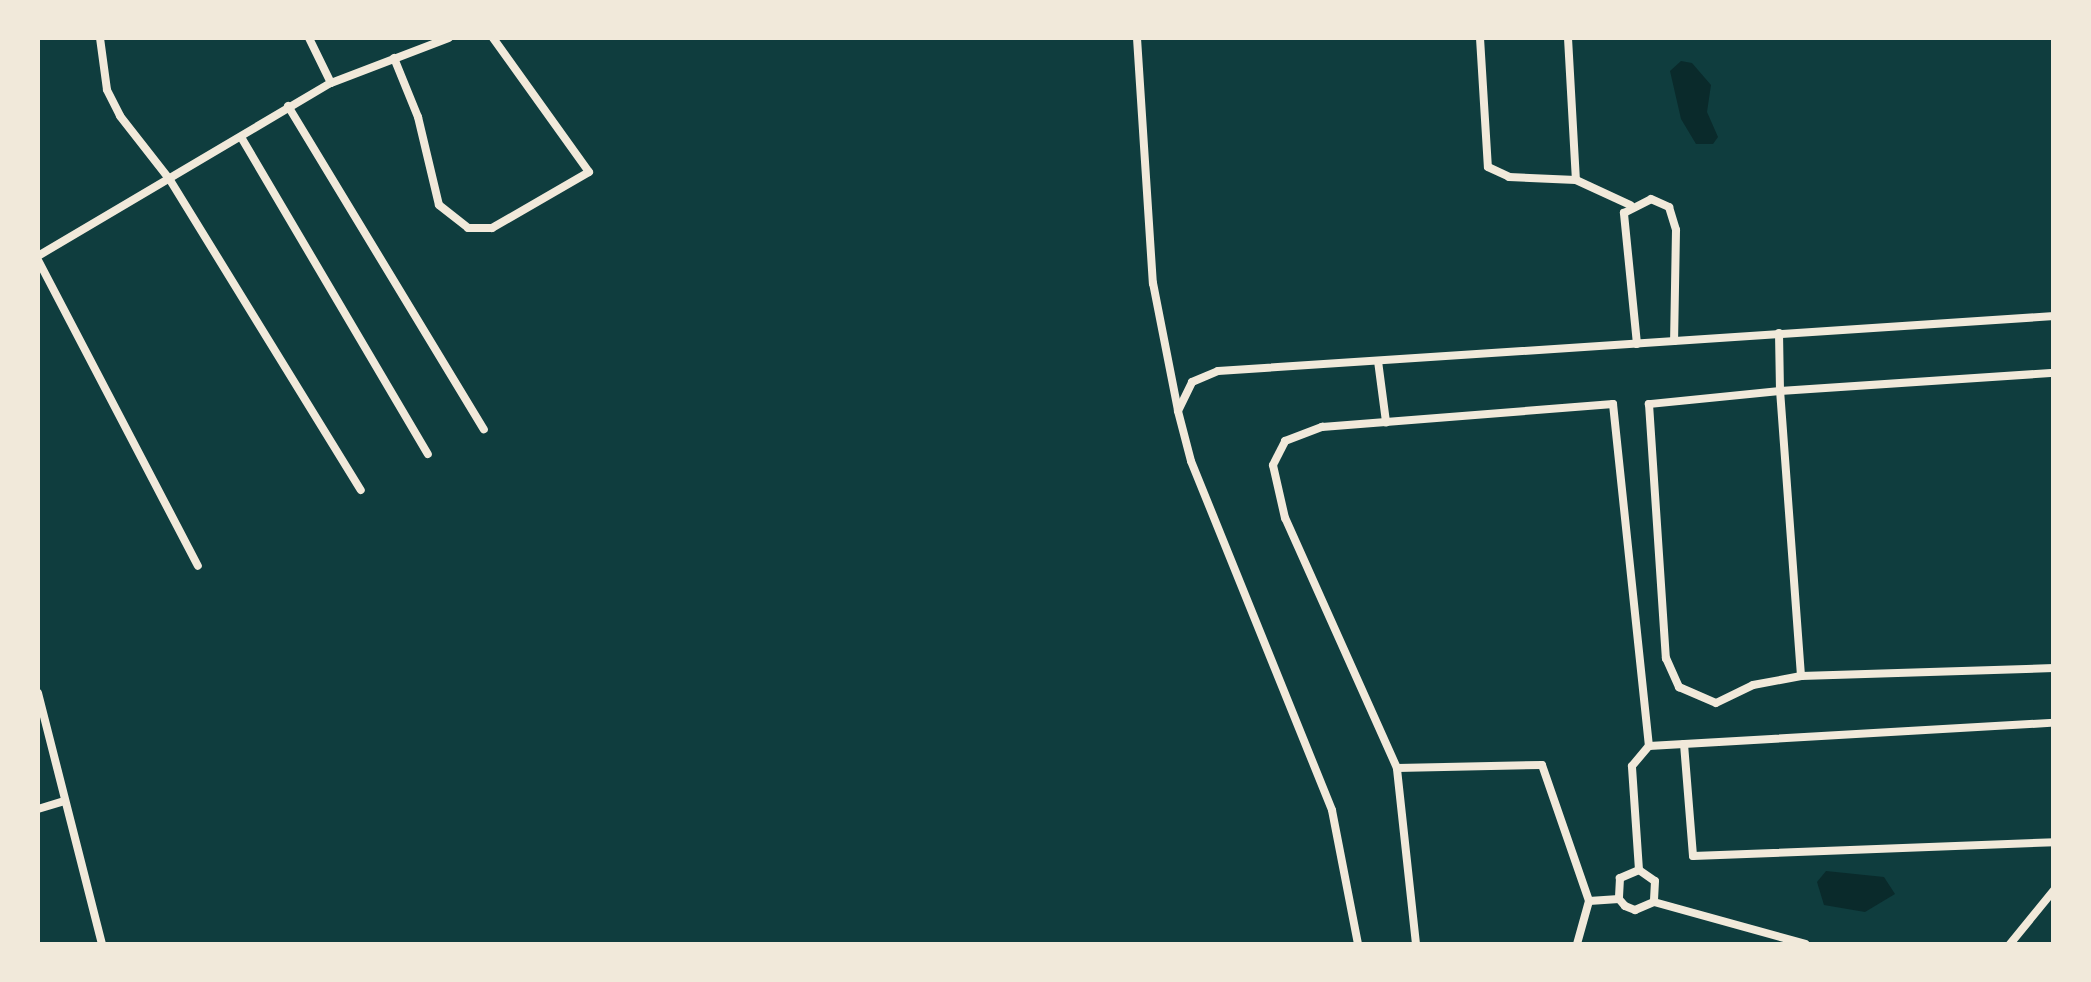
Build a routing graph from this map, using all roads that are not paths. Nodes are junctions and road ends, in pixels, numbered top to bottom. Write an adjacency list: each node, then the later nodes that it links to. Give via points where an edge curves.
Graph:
1 (100, 38): 12 (street, via 114,103)
2 (309, 38): 9 (street)
3 (449, 38): 8 (street)
4 (493, 38): 8 (street, via 589,172 492,228 468,228 438,205 418,117)
5 (1137, 38): 23 (street, via 1152,283)
6 (1480, 38): 13 (street, via 1488,167 1510,178)
7 (1568, 38): 13 (street)
8 (394, 58): 9 (street)
9 (331, 83): 10 (street)
10 (288, 106): 11 (street); 25 (street)
11 (241, 137): 12 (street); 26 (street)
12 (170, 180): 15 (street); 27 (street)
13 (1576, 180): 14 (street)
14 (1630, 205): 18 (street, via 1662,201 1673,215); 19 (street, via 1622,226)
15 (38, 258): 28 (street)
16 (2054, 316): 17 (street)
17 (1780, 333): 18 (street); 22 (street)
18 (1674, 342): 19 (street)
19 (1637, 344): 20 (street)
20 (1378, 361): 23 (street, via 1218,371 1192,382); 24 (street)
21 (2054, 373): 22 (street)
22 (1780, 391): 30 (street); 30 (street, via 1650,404 1666,658 1679,688 1716,704 1753,685)
23 (1178, 411): 45 (street, via 1190,461 1332,810)
24 (1386, 422): 34 (street, via 1613,404); 35 (street, via 1322,427 1285,441 1273,465 1284,518)
25 (484, 429)
26 (428, 454)
27 (361, 490)
28 (198, 566)
29 (2054, 668): 30 (street)
30 (1801, 676)
31 (38, 693): 36 (street)
32 (2054, 722): 33 (street)
33 (1684, 744): 34 (street); 38 (street, via 1693,856)
34 (1649, 746): 39 (street, via 1632,766)
35 (1397, 768): 42 (street, via 1542,765); 46 (street)
36 (65, 801): 37 (street); 44 (street)
37 (38, 809)
38 (2054, 842)
39 (1639, 870): 41 (street, via 1620,878); 43 (street, via 1655,882)
40 (2054, 890): 49 (street)
41 (1618, 899): 42 (street); 43 (street, via 1635,910)
42 (1589, 901): 47 (street)
43 (1654, 902): 48 (street)
44 (102, 944)
45 (1358, 944)
46 (1416, 944)
47 (1577, 944)
48 (1805, 944)
49 (2010, 944)

